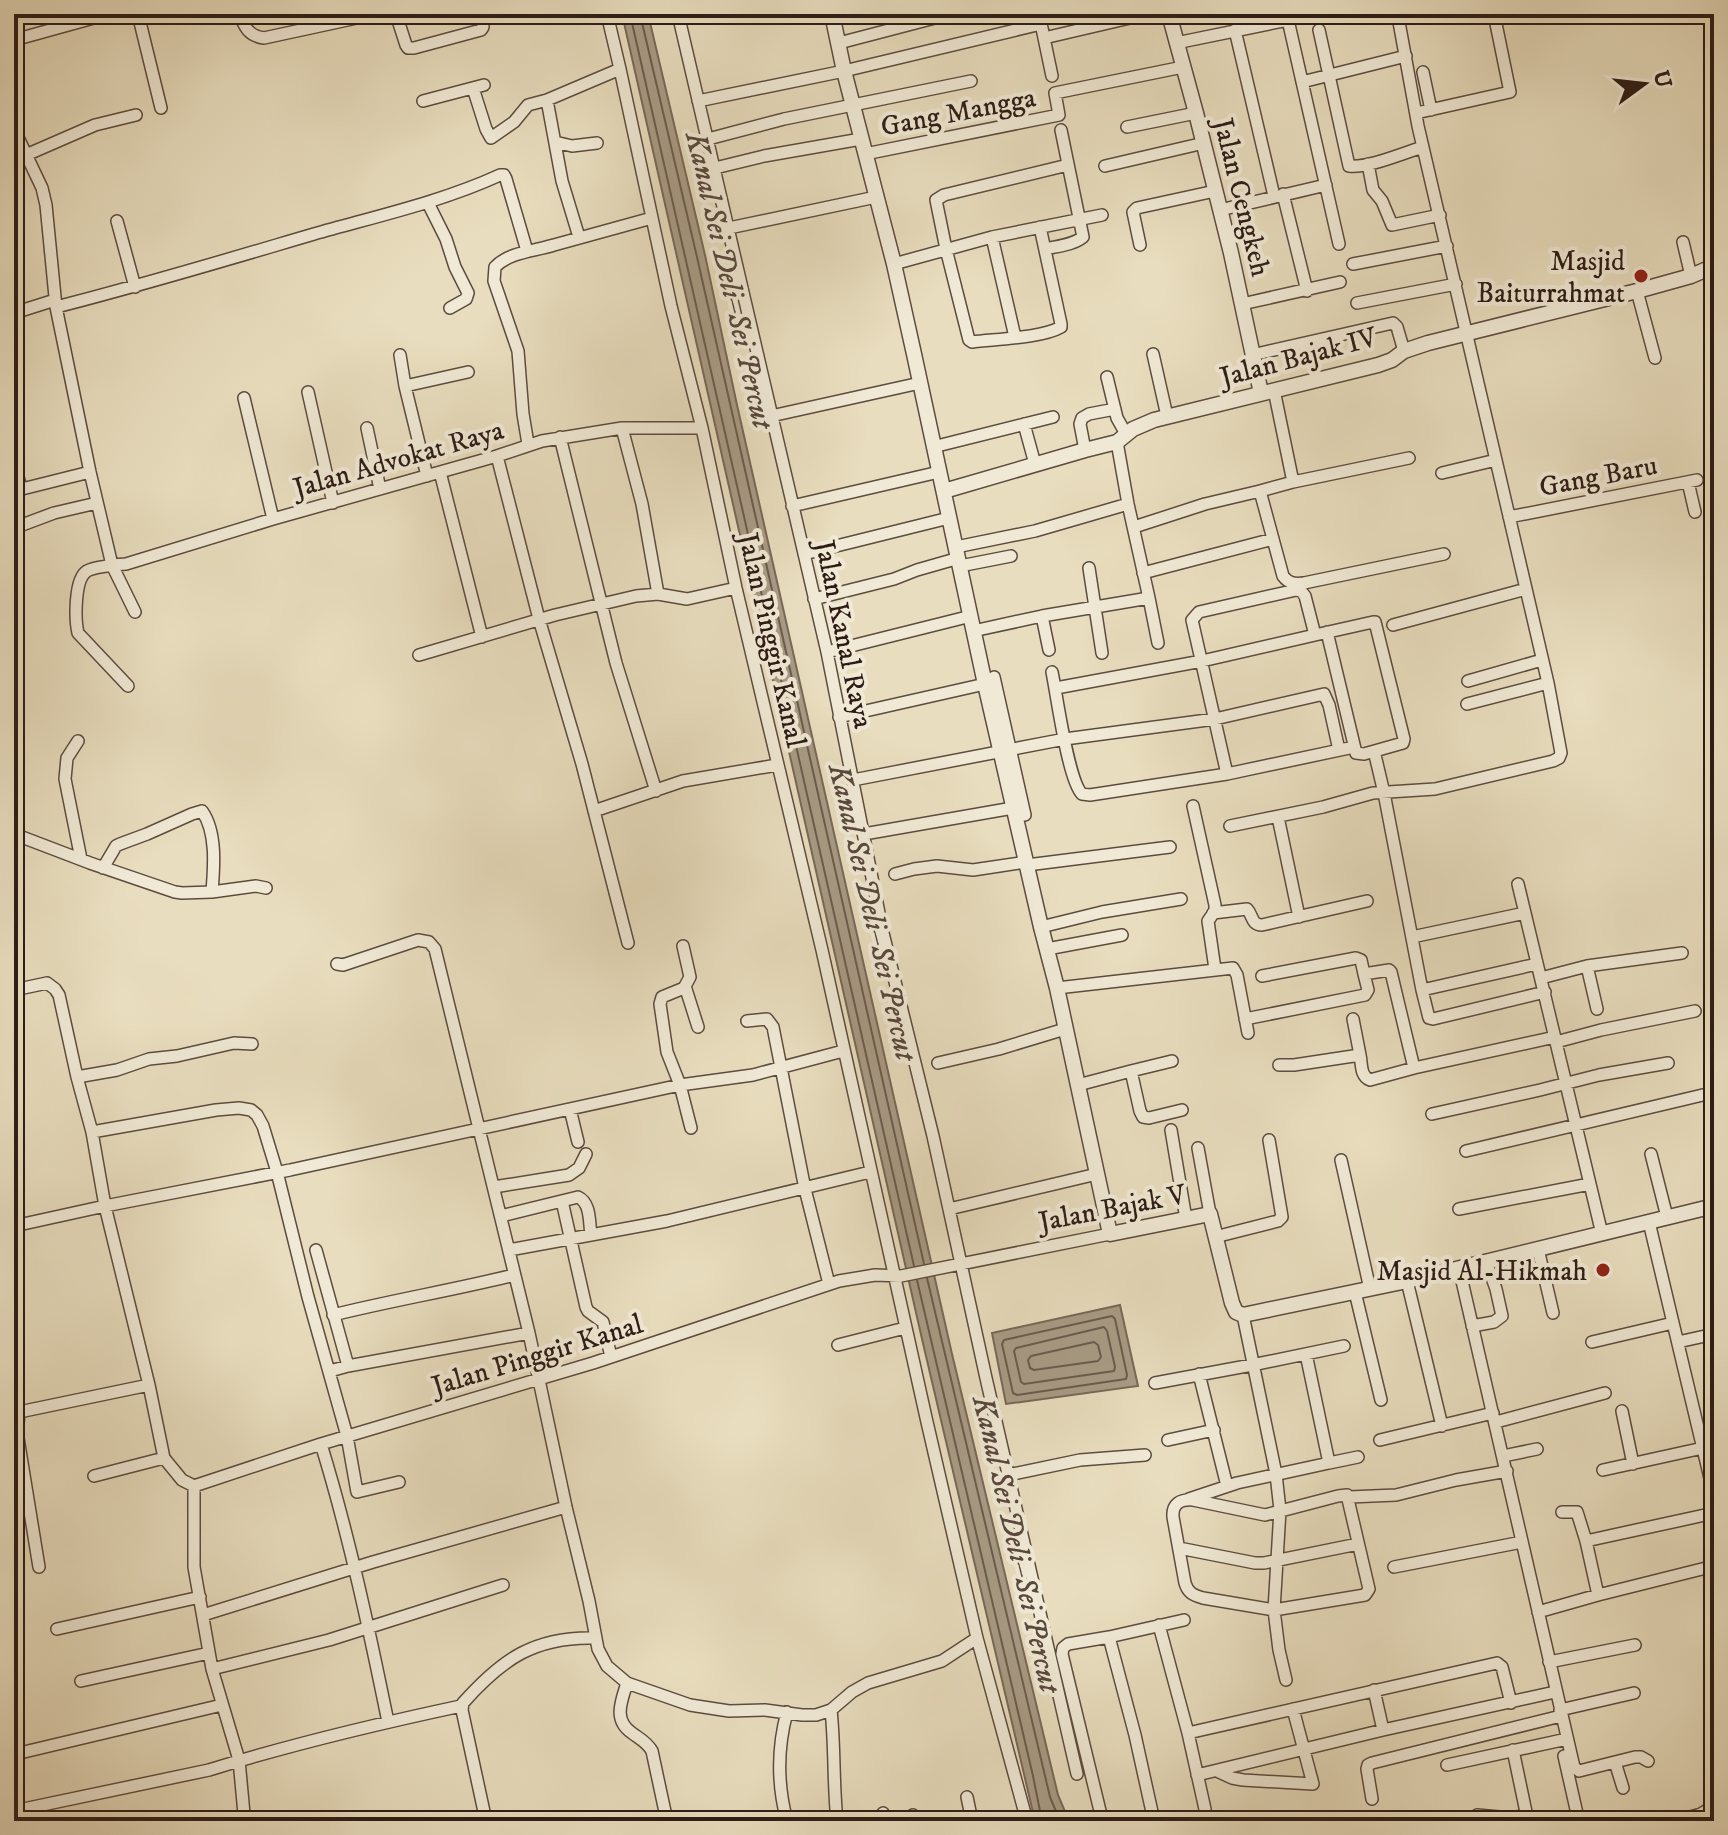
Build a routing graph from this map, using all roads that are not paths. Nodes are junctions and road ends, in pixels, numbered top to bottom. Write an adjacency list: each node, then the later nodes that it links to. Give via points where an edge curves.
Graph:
1 (138, 14): 38 (street)
2 (240, 14): 3 (street, via 249,33 264,38)
3 (375, 14)
4 (396, 14): 5 (street, via 406,45 414,48 481,30)
5 (482, 14)
6 (607, 14): 27 (street, Jalan Pinggir Kanal)
7 (832, 14): 23 (street)
8 (950, 14): 15 (street)
9 (1147, 14): 21 (street)
10 (1169, 14): 24 (street, Jalan Cengkeh)
11 (1308, 14): 17 (street)
12 (1494, 14): 39 (street, via 1510,92)
13 (100, 15): 22 (street)
14 (682, 15): 36 (street, Jalan Kanal Raya)
15 (927, 17): 23 (street)
16 (1040, 19): 21 (street); 28 (street)
17 (1288, 20): 19 (street); 33 (street)
18 (1399, 22): 25 (street)
19 (1235, 30): 24 (street); 59 (street)
20 (1319, 30): 31 (street)
21 (1044, 38): 30 (street)
22 (14, 40)
23 (839, 43): 28 (street)
24 (1176, 43): 26 (street, Jalan Cengkeh)
25 (1406, 56): 31 (street); 41 (street)
26 (1183, 67): 40 (street, Jalan Cengkeh); 50 (street, Gang Mangga, via 1055,93 1059,115)
27 (620, 69): 34 (street); 65 (street, Jalan Pinggir Kanal)
28 (844, 71): 36 (street); 37 (street)
29 (1423, 72): 39 (street)
30 (1052, 76)
31 (1329, 76): 33 (street); 53 (street, via 1348,165)
32 (971, 81): 37 (street)
33 (1302, 82): 57 (street)
34 (547, 100): 35 (street, via 526,107 491,138 479,87); 47 (street)
35 (423, 101)
36 (698, 101): 46 (street, Jalan Kanal Raya)
37 (853, 106): 46 (street); 50 (street)
38 (161, 108)
39 (1431, 110): 41 (street)
40 (1196, 113): 43 (street); 49 (street, Jalan Cengkeh)
41 (1416, 113): 51 (street)
42 (136, 115): 52 (street, via 95,125)
43 (1127, 127)
44 (14, 129): 52 (street)
45 (1061, 130): 54 (street)
46 (708, 139): 56 (street, Jalan Kanal Raya)
47 (555, 142): 48 (street); 70 (street)
48 (597, 143)
49 (1204, 143): 55 (street); 58 (street, Jalan Cengkeh)
50 (863, 146): 56 (street, Gang Mangga, via 764,156); 60 (street)
51 (1423, 147): 53 (street); 64 (street)
52 (26, 155): 89 (street, via 46,205)
53 (1368, 164): 64 (street, via 1373,190 1392,225)
54 (1068, 165): 66 (street); 76 (street, via 937,198)
55 (1105, 166)
56 (715, 168): 69 (street, Jalan Kanal Raya)
57 (1326, 185): 59 (street); 73 (street)
58 (1215, 191): 62 (street, Jalan Cengkeh); 74 (street, via 1137,208 1133,212)
59 (1279, 195): 62 (street); 86 (street)
60 (876, 197): 69 (street); 79 (street)
61 (428, 203): 78 (street, via 504,175); 85 (street); 91 (street, via 468,293)
62 (1220, 210): 90 (street, Jalan Cengkeh)
63 (1102, 215): 66 (street)
64 (1440, 215): 75 (street)
65 (652, 218): 70 (street); 114 (street, Jalan Pinggir Kanal)
66 (1079, 219): 68 (street); 77 (street, via 1082,240)
67 (117, 221): 85 (street)
68 (1040, 227): 71 (street); 77 (street)
69 (729, 228): 108 (street, Jalan Kanal Raya)
70 (579, 237): 78 (street)
71 (992, 237): 76 (street); 94 (street)
72 (1683, 242): 82 (street)
73 (1339, 244)
74 (1140, 245)
75 (1447, 246): 80 (street); 84 (street)
76 (946, 249): 79 (street); 94 (street, via 969,340)
77 (1045, 249): 94 (street, via 1061,327)
78 (527, 251): 117 (street, via 500,261 494,281 518,351)
79 (894, 264): 102 (street)
80 (1353, 264)
81 (1714, 266): 82 (street, Jalan Bajak IV)
82 (1691, 276): 87 (street, Jalan Bajak IV)
83 (1340, 282): 86 (street)
84 (1456, 284): 88 (street); 93 (street)
85 (135, 287): 89 (street)
86 (1307, 291): 90 (street)
87 (1637, 291): 93 (street, Jalan Bajak IV); 99 (street)
88 (1357, 303)
89 (56, 304): 92 (street); 125 (street)
90 (1242, 304): 98 (street, Jalan Cengkeh)
91 (450, 308)
92 (14, 313)
93 (1467, 333): 95 (street, Jalan Bajak IV); 122 (street)
94 (1015, 337)
95 (1404, 351): 98 (street, via 1393,323); 105 (street, Jalan Bajak IV, via 1378,365)
96 (1153, 354): 109 (street)
97 (400, 355): 103 (street)
98 (1252, 355): 105 (street, Jalan Cengkeh)
99 (1655, 358)
100 (468, 372): 103 (street)
101 (1107, 377): 107 (street)
102 (920, 383): 108 (street); 118 (street)
103 (405, 386): 129 (street)
104 (308, 392): 136 (street)
105 (1268, 392): 109 (street, Jalan Bajak IV); 130 (street)
106 (244, 398): 142 (street)
107 (1115, 409): 116 (street); 119 (street, via 1082,418)
108 (771, 416): 138 (street, Jalan Kanal Raya)
109 (1167, 416): 116 (street, Jalan Bajak IV)
110 (1053, 417): 111 (street)
111 (1024, 424): 118 (street); 124 (street)
112 (367, 428): 131 (street)
113 (622, 428): 114 (street, Jalan Advokat Raya); 115 (street, Jalan Advokat Raya); 155 (street)
114 (702, 428): 153 (street, Jalan Pinggir Kanal)
115 (560, 437): 117 (street, Jalan Advokat Raya); 158 (street)
116 (1122, 438): 119 (street, Jalan Bajak IV); 137 (street)
117 (528, 444): 120 (street, Jalan Advokat Raya)
118 (933, 447): 127 (street)
119 (1085, 450): 124 (street, Jalan Bajak IV)
120 (497, 456): 126 (street, Jalan Advokat Raya); 163 (street)
121 (1409, 458): 130 (street)
122 (1496, 460): 128 (street); 140 (street)
123 (14, 462): 132 (street)
124 (1035, 464): 133 (street, Jalan Bajak IV)
125 (90, 472): 132 (street); 135 (street)
126 (440, 472): 129 (street, Jalan Advokat Raya); 168 (street)
127 (939, 472): 133 (street); 138 (street)
128 (1442, 473)
129 (427, 476): 131 (street, Jalan Advokat Raya)
130 (1293, 482): 134 (street)
131 (380, 489): 136 (street, Jalan Advokat Raya)
132 (17, 490)
133 (944, 491): 141 (street)
134 (1260, 491): 143 (street); 145 (street)
135 (97, 503): 144 (street); 150 (street)
136 (333, 503): 142 (street, Jalan Advokat Raya)
137 (1128, 504): 143 (street); 149 (street)
138 (792, 506): 146 (street, Jalan Kanal Raya)
139 (1695, 512): 140 (street, Gang Baru, via 1692,481)
140 (1509, 517): 154 (street)
141 (949, 518): 146 (street); 149 (street)
142 (273, 519): 150 (street, Jalan Advokat Raya)
143 (1134, 527): 152 (street)
144 (14, 528)
145 (1273, 539): 147 (street, via 1283,576 1292,584); 152 (street)
146 (804, 554): 157 (street, Jalan Kanal Raya)
147 (1444, 554)
148 (1011, 556): 149 (street)
149 (958, 557): 157 (street); 161 (street)
150 (112, 565): 160 (street); 180 (street, Jalan Advokat Raya, via 84,573 76,624 78,633)
151 (1089, 568): 159 (street)
152 (1143, 573): 156 (street)
153 (736, 588): 155 (street, via 687,599); 191 (street, Jalan Pinggir Kanal)
154 (1526, 589): 164 (street); 174 (street)
155 (658, 594): 158 (street)
156 (1149, 598): 159 (street); 169 (street)
157 (814, 599): 171 (street, Jalan Kanal Raya)
158 (601, 605): 163 (street); 194 (street)
159 (1094, 606): 162 (street); 172 (street)
160 (135, 612)
161 (971, 616): 165 (street); 171 (street)
162 (1042, 616): 165 (street); 170 (street)
163 (539, 619): 168 (street); 197 (street)
164 (1393, 625)
165 (973, 631): 177 (street)
166 (1327, 632): 167 (street); 187 (street); 187 (street, via 1376,623 1404,739 1364,754 1357,754)
167 (1315, 635): 175 (street); 175 (street, via 1301,591 1254,598 1195,614 1192,624)
168 (482, 637): 173 (street)
169 (1158, 643)
170 (1049, 650)
171 (827, 652): 183 (street, Jalan Kanal Raya)
172 (1102, 653)
173 (419, 655)
174 (1542, 660): 178 (street); 179 (street)
175 (1202, 661): 181 (street); 184 (street)
176 (1052, 672): 181 (street)
177 (990, 680): 183 (street); 189 (street)
178 (1468, 681)
179 (1548, 683): 182 (street); 195 (street, via 1560,741 1558,759 1435,789)
180 (128, 686)
181 (1056, 688): 185 (street)
182 (1467, 704)
183 (839, 717): 193 (street, Jalan Kanal Raya)
184 (1215, 719): 185 (street); 188 (street, via 1324,694); 192 (street)
185 (1065, 739): 189 (street); 192 (street, via 1076,785 1086,795)
186 (78, 741): 204 (street, via 67,758 65,779)
187 (1354, 747): 188 (street)
188 (1339, 750): 192 (street)
189 (1005, 751): 193 (street); 198 (street)
190 (1375, 755): 195 (street)
191 (777, 765): 194 (street, via 683,781); 245 (street, Jalan Pinggir Kanal)
192 (1227, 774)
193 (853, 780): 202 (street, Jalan Kanal Raya)
194 (656, 791): 197 (street)
195 (1384, 793): 199 (street); 218 (street)
196 (1193, 806): 213 (street)
197 (594, 811): 219 (street)
198 (1019, 812): 202 (street); 205 (street)
199 (1278, 817): 200 (street); 215 (street)
200 (1230, 826)
201 (14, 834): 204 (street)
202 (864, 834): 283 (street, Jalan Kanal Raya)
203 (1170, 847): 205 (street)
204 (81, 859): 206 (street)
205 (1027, 863): 207 (street, via 979,870 937,866); 216 (street)
206 (103, 868): 210 (street, via 175,892); 210 (street, via 116,846 202,811 213,850)
207 (895, 874)
208 (1518, 884): 214 (street)
209 (266, 888): 210 (street)
210 (212, 892)
211 (1181, 899): 216 (street)
212 (1367, 901): 215 (street)
213 (1213, 913): 215 (street, via 1247,909 1258,925); 226 (street, via 1208,921)
214 (1525, 913): 218 (street); 224 (street)
215 (1299, 917)
216 (1041, 927): 221 (street)
217 (1122, 935): 221 (street)
218 (1412, 937): 233 (street)
219 (628, 943)
220 (683, 946): 230 (street, via 690,977)
221 (1047, 949): 231 (street)
222 (1682, 953): 225 (street)
223 (337, 964): 264 (street, via 418,940 432,945)
224 (1537, 964): 229 (street); 233 (street)
225 (1587, 966): 229 (street); 235 (street)
226 (1215, 969): 231 (street); 237 (street, via 1235,970)
227 (1364, 974): 228 (street, via 1356,958); 237 (street, via 1365,995); 252 (street, via 1391,972)
228 (1262, 976)
229 (1541, 978): 234 (street)
230 (685, 986): 240 (street); 256 (street, via 662,997 660,1004 667,1052)
231 (1057, 988): 241 (street)
232 (14, 990): 254 (street, via 47,983 58,992)
233 (1422, 990): 234 (street, via 1431,1019)
234 (1545, 992): 243 (street)
235 (1597, 1009)
236 (1695, 1011): 243 (street)
237 (1245, 1019): 242 (street)
238 (1353, 1019): 246 (street)
239 (747, 1021): 251 (street, via 769,1021)
240 (698, 1027)
241 (1065, 1029): 248 (street); 257 (street)
242 (1248, 1033)
243 (1556, 1040): 252 (street); 255 (street)
244 (252, 1044): 254 (street, via 234,1043)
245 (843, 1051): 251 (street); 275 (street, Jalan Pinggir Kanal)
246 (1360, 1055): 250 (street); 252 (street, via 1363,1074 1370,1080)
247 (1172, 1061): 253 (street)
248 (938, 1063)
249 (1668, 1063): 255 (street)
250 (1279, 1065)
251 (781, 1067): 256 (street); 279 (street)
252 (1414, 1068)
253 (1131, 1071): 257 (street); 260 (street, via 1143,1117)
254 (77, 1077): 266 (street)
255 (1566, 1083): 261 (street); 262 (street)
256 (680, 1085): 259 (street); 263 (street)
257 (1078, 1085): 276 (street)
258 (1707, 1094): 262 (street)
259 (570, 1109): 264 (street); 268 (street)
260 (1182, 1110)
261 (1432, 1114)
262 (1576, 1125): 270 (street); 277 (street)
263 (691, 1128)
264 (479, 1129): 274 (street); 278 (street)
265 (1171, 1130): 288 (street)
266 (92, 1132): 274 (street, via 216,1110 251,1110 263,1126); 281 (street)
267 (1269, 1140): 294 (street, via 1282,1217)
268 (578, 1142)
269 (1198, 1148): 285 (street)
270 (1466, 1151)
271 (586, 1154): 278 (street, via 569,1175)
272 (1651, 1154): 287 (street)
273 (1341, 1160): 306 (street)
274 (277, 1172): 281 (street); 323 (street)
275 (870, 1172): 279 (street); 303 (street, Jalan Pinggir Kanal)
276 (1097, 1174): 283 (street); 291 (street)
277 (1590, 1184): 284 (street); 292 (street)
278 (494, 1187): 286 (street)
279 (805, 1189): 293 (street); 305 (street)
280 (562, 1201): 286 (street); 293 (street, via 583,1200); 295 (street)
281 (105, 1206): 290 (street); 327 (street)
282 (1714, 1206): 287 (street)
283 (949, 1209): 300 (street, Jalan Kanal Raya)
284 (1459, 1209)
285 (1210, 1214): 288 (street, Jalan Bajak V); 294 (street, Jalan Bajak V)
286 (501, 1216): 298 (street)
287 (1667, 1217): 289 (street)
288 (1186, 1219): 291 (street, Jalan Bajak V)
289 (1649, 1222): 292 (street); 310 (street)
290 (14, 1226)
291 (1110, 1234): 300 (street, Jalan Bajak V)
292 (1602, 1234): 296 (street)
293 (591, 1235): 295 (street)
294 (1215, 1237): 309 (street, Jalan Bajak V, via 1232,1303)
295 (570, 1239): 298 (street); 320 (street, via 586,1307 603,1322)
296 (1538, 1249): 299 (street); 307 (street)
297 (316, 1250): 308 (street)
298 (509, 1250): 302 (street)
299 (1486, 1261): 301 (street); 311 (street, via 1502,1316)
300 (958, 1265): 303 (street, Jalan Bajak V); 349 (street)
301 (1459, 1268): 304 (street); 311 (street)
302 (514, 1275): 308 (street); 313 (street)
303 (898, 1276): 305 (street, Jalan Pinggir Kanal); 312 (street, Jalan Pinggir Kanal)
304 (1407, 1281): 306 (street); 332 (street)
305 (829, 1284): 320 (street, Jalan Pinggir Kanal)
306 (1362, 1291): 309 (street); 329 (street)
307 (1553, 1313)
308 (333, 1315): 322 (street)
309 (1243, 1315): 321 (street)
310 (1673, 1323): 315 (street); 316 (street)
311 (1472, 1326): 331 (street)
312 (905, 1328): 317 (street); 382 (street, Jalan Pinggir Kanal)
313 (529, 1333): 322 (street); 325 (street)
314 (1714, 1334): 316 (street)
315 (1592, 1342)
316 (1678, 1342): 338 (street)
317 (838, 1345)
318 (1344, 1346): 319 (street)
319 (1306, 1354): 321 (street); 344 (street)
320 (611, 1357): 325 (street, Jalan Pinggir Kanal)
321 (1252, 1365): 324 (street); 348 (street)
322 (348, 1366): 323 (street)
323 (330, 1371): 334 (street)
324 (1199, 1374): 326 (street); 333 (street)
325 (539, 1379): 334 (street, Jalan Pinggir Kanal); 357 (street)
326 (1155, 1383)
327 (149, 1385): 343 (street); 367 (street, via 19,1414 17,1432)
328 (1605, 1393): 331 (street)
329 (1381, 1400)
330 (1622, 1411): 345 (street)
331 (1494, 1418): 332 (street); 341 (street)
332 (1442, 1426): 336 (street)
333 (1214, 1430): 335 (street); 353 (street)
334 (347, 1436): 337 (street, Jalan Pinggir Kanal); 351 (street, via 357,1492)
335 (1168, 1440)
336 (1380, 1440)
337 (321, 1444): 352 (street, Jalan Pinggir Kanal); 369 (street)
338 (1703, 1448): 345 (street); 354 (street)
339 (1537, 1449): 341 (street)
340 (1145, 1455): 349 (street, via 1080,1460)
341 (1503, 1456): 347 (street)
342 (1358, 1457): 344 (street)
343 (164, 1458): 350 (street); 352 (street)
344 (1329, 1463): 348 (street)
345 (1633, 1464): 346 (street)
346 (1603, 1470)
347 (1507, 1471): 355 (street, via 1396,1495); 362 (street)
348 (1276, 1474): 353 (street); 358 (street)
349 (1008, 1475): 412 (street)
350 (94, 1476)
351 (399, 1482)
352 (194, 1486): 372 (street, via 194,1567)
353 (1227, 1486): 356 (street)
354 (1714, 1495)
355 (1349, 1497): 358 (street); 363 (street)
356 (1187, 1499): 358 (street, via 1259,1514); 364 (street, via 1173,1508)
357 (566, 1507): 369 (street); 381 (street)
358 (1280, 1510): 365 (street)
359 (1562, 1512): 361 (street, via 1577,1512)
360 (1714, 1513): 361 (street)
361 (1586, 1541): 371 (street)
362 (1522, 1542): 368 (street); 374 (street)
363 (1358, 1544): 365 (street); 373 (street, via 1367,1594)
364 (1179, 1548): 365 (street, via 1255,1563); 373 (street, via 1192,1594)
365 (1276, 1561): 373 (street)
366 (1714, 1566): 371 (street)
367 (39, 1567)
368 (1394, 1567)
369 (353, 1568): 375 (street); 378 (street)
370 (503, 1585): 378 (street)
371 (1598, 1595): 374 (street)
372 (200, 1597): 375 (street); 379 (street)
373 (1274, 1610): 387 (street)
374 (1538, 1612): 385 (street)
375 (203, 1615): 384 (street)
376 (1184, 1620): 377 (street)
377 (1159, 1625): 380 (street); 402 (street)
378 (369, 1628): 386 (street); 400 (street)
379 (57, 1629)
380 (1109, 1637): 419 (street, via 1068,1644 1062,1651); 429 (street)
381 (596, 1638): 389 (street, via 603,1661); 395 (street, via 559,1639 521,1652)
382 (977, 1638): 397 (street, via 942,1661 868,1683); 428 (street, Jalan Pinggir Kanal)
383 (1635, 1645): 385 (street)
384 (209, 1653): 386 (street); 388 (street)
385 (1549, 1662): 391 (street)
386 (212, 1669): 394 (street)
387 (1286, 1680)
388 (81, 1681)
389 (627, 1683): 398 (street, via 714,1710); 424 (street, via 620,1720 652,1751)
390 (1374, 1690): 393 (street, via 1497,1663); 396 (street); 401 (street)
391 (1555, 1692): 393 (street); 399 (street)
392 (1634, 1693): 399 (street)
393 (1511, 1703): 401 (street)
394 (222, 1705): 406 (street); 407 (street)
395 (461, 1706): 400 (street); 423 (street)
396 (1293, 1709): 402 (street); 404 (street)
397 (831, 1710): 398 (street, via 816,1715); 426 (street)
398 (787, 1712): 425 (street, via 779,1774)
399 (1561, 1713): 403 (street); 416 (street, via 1372,1763 1367,1769)
400 (388, 1722): 407 (street)
401 (1383, 1730): 404 (street)
402 (1188, 1733): 413 (street)
403 (1563, 1739): 405 (street); 409 (street, via 1576,1770); 421 (street)
404 (1304, 1749): 411 (street); 411 (street, via 1313,1784 1243,1780)
405 (1513, 1750): 410 (street); 420 (street, via 1525,1815)
406 (24, 1752)
407 (239, 1760): 418 (street); 422 (street)
408 (1648, 1761): 409 (street, via 1638,1756)
409 (1615, 1762): 414 (street)
410 (1447, 1765)
411 (1217, 1771): 413 (street)
412 (1077, 1774)
413 (1197, 1775): 430 (street, via 1205,1815)
414 (1623, 1788)
415 (967, 1797): 427 (street)
416 (1372, 1799)
417 (1714, 1806): 431 (street)
418 (14, 1811)
419 (1101, 1815)
420 (1477, 1815)
421 (1578, 1818)
422 (241, 1821)
423 (486, 1821)
424 (667, 1821)
425 (787, 1821)
426 (837, 1821)
427 (972, 1821)
428 (1027, 1821)
429 (1154, 1821)
430 (1184, 1821)
431 (1676, 1821)

